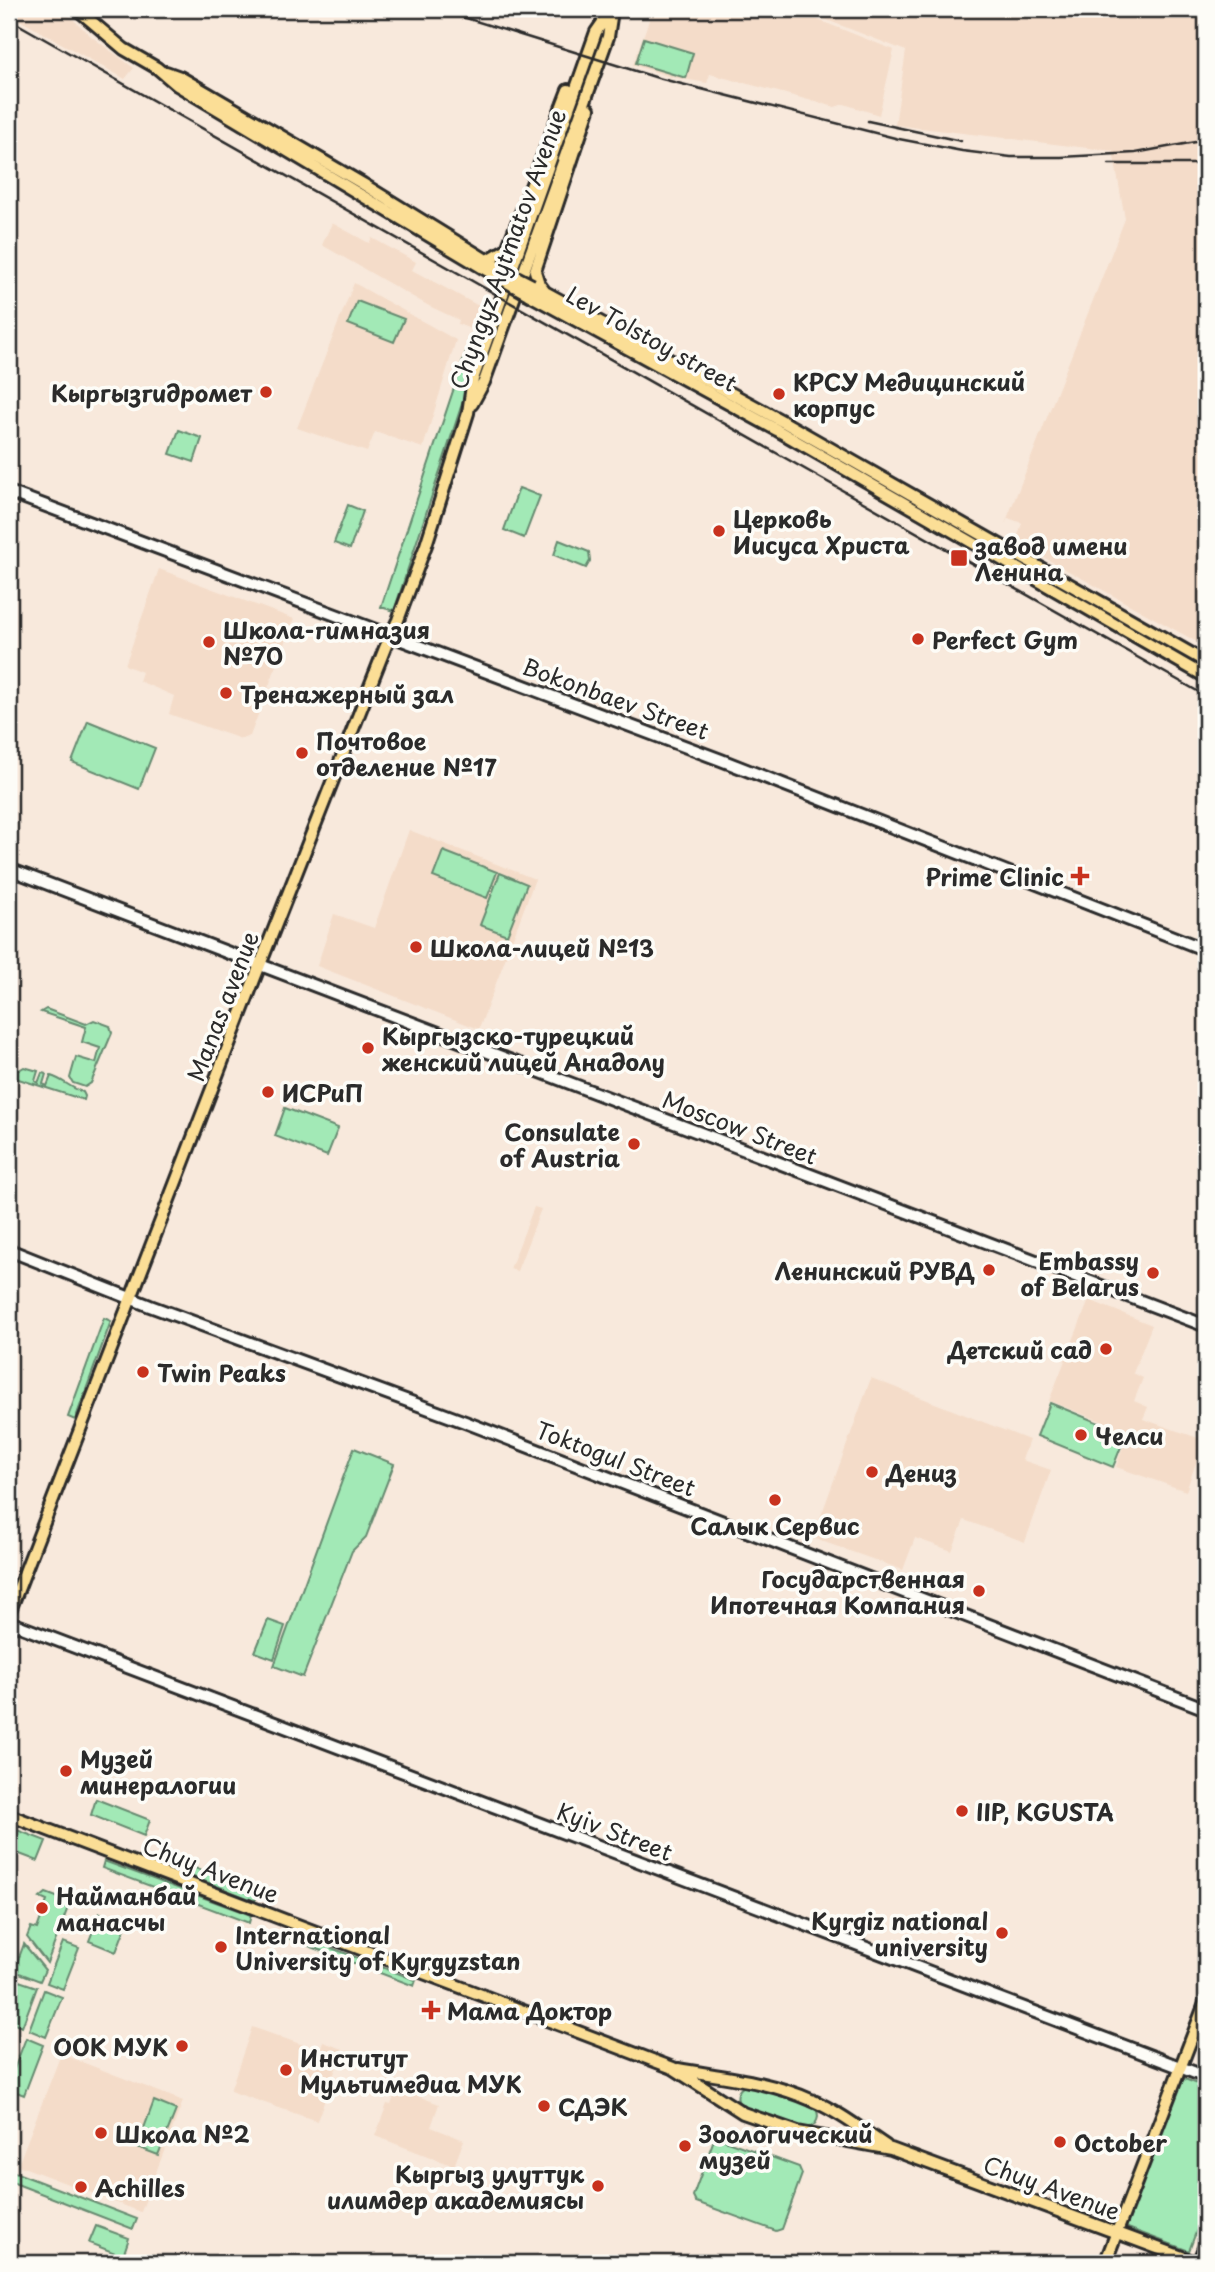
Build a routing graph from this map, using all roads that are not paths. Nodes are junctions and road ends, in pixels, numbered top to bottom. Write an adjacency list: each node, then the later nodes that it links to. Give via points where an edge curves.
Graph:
1 (77, 9): 3 (main road, Lev Tolstoy street, via 124,49)
2 (612, 9): 4 (main road, Chyngyz Aytmatov Avenue, via 596,33); 5 (main road, Chyngyz Aytmatov Avenue)
3 (157, 68): 6 (main road, Lev Tolstoy street, via 180,77); 7 (main road, Lev Tolstoy street, via 177,85)
4 (583, 69): 6 (main road, via 569,87 507,249); 10 (main road, Chyngyz Aytmatov Avenue, via 473,379)
5 (595, 73): 9 (main road, via 589,107 535,271); 10 (main road, Chyngyz Aytmatov Avenue, via 484,382)
6 (488, 260): 7 (main road, Lev Tolstoy street)
7 (499, 273): 8 (main road, Lev Tolstoy street, bridge)
8 (530, 290): 9 (main road, Lev Tolstoy street); 14 (main road, Lev Tolstoy street)
9 (546, 294): 13 (main road, Lev Tolstoy street, via 782,421)
10 (468, 413): 12 (main road, Manas avenue, via 426,545)
11 (9, 492): 12 (main road, Bokonbaev Street)
12 (391, 635): 16 (main road, Bokonbaev Street); 17 (main road, Manas avenue)
13 (1206, 662)
14 (1206, 677)
15 (9, 869): 17 (main road, Moscow Street)
16 (1206, 950)
17 (260, 965): 19 (main road, Manas avenue); 20 (main road, Moscow Street)
18 (9, 1250): 19 (main road, Toktogul Street)
19 (132, 1299): 21 (main road, Manas avenue); 23 (main road, Toktogul Street, via 465,1422)
20 (1206, 1326)
21 (9, 1613)
22 (9, 1622): 26 (main road, Kyiv Street)
23 (1206, 1709)
24 (9, 1815): 27 (main road, Chuy Avenue)
25 (1206, 2001): 26 (main road)
26 (1180, 2067): 28 (main road, Kyiv Street); 30 (main road)
27 (673, 2068): 29 (main road, Chuy Avenue, via 743,2112 821,2137); 29 (main road, Chuy Avenue, via 755,2081 811,2099)
28 (1206, 2077)
29 (891, 2149): 30 (main road, Chuy Avenue)
30 (1117, 2233): 32 (main road); 33 (main road, Chuy Avenue)
31 (1206, 2243): 33 (main road)
32 (1105, 2263)
33 (1198, 2263)

